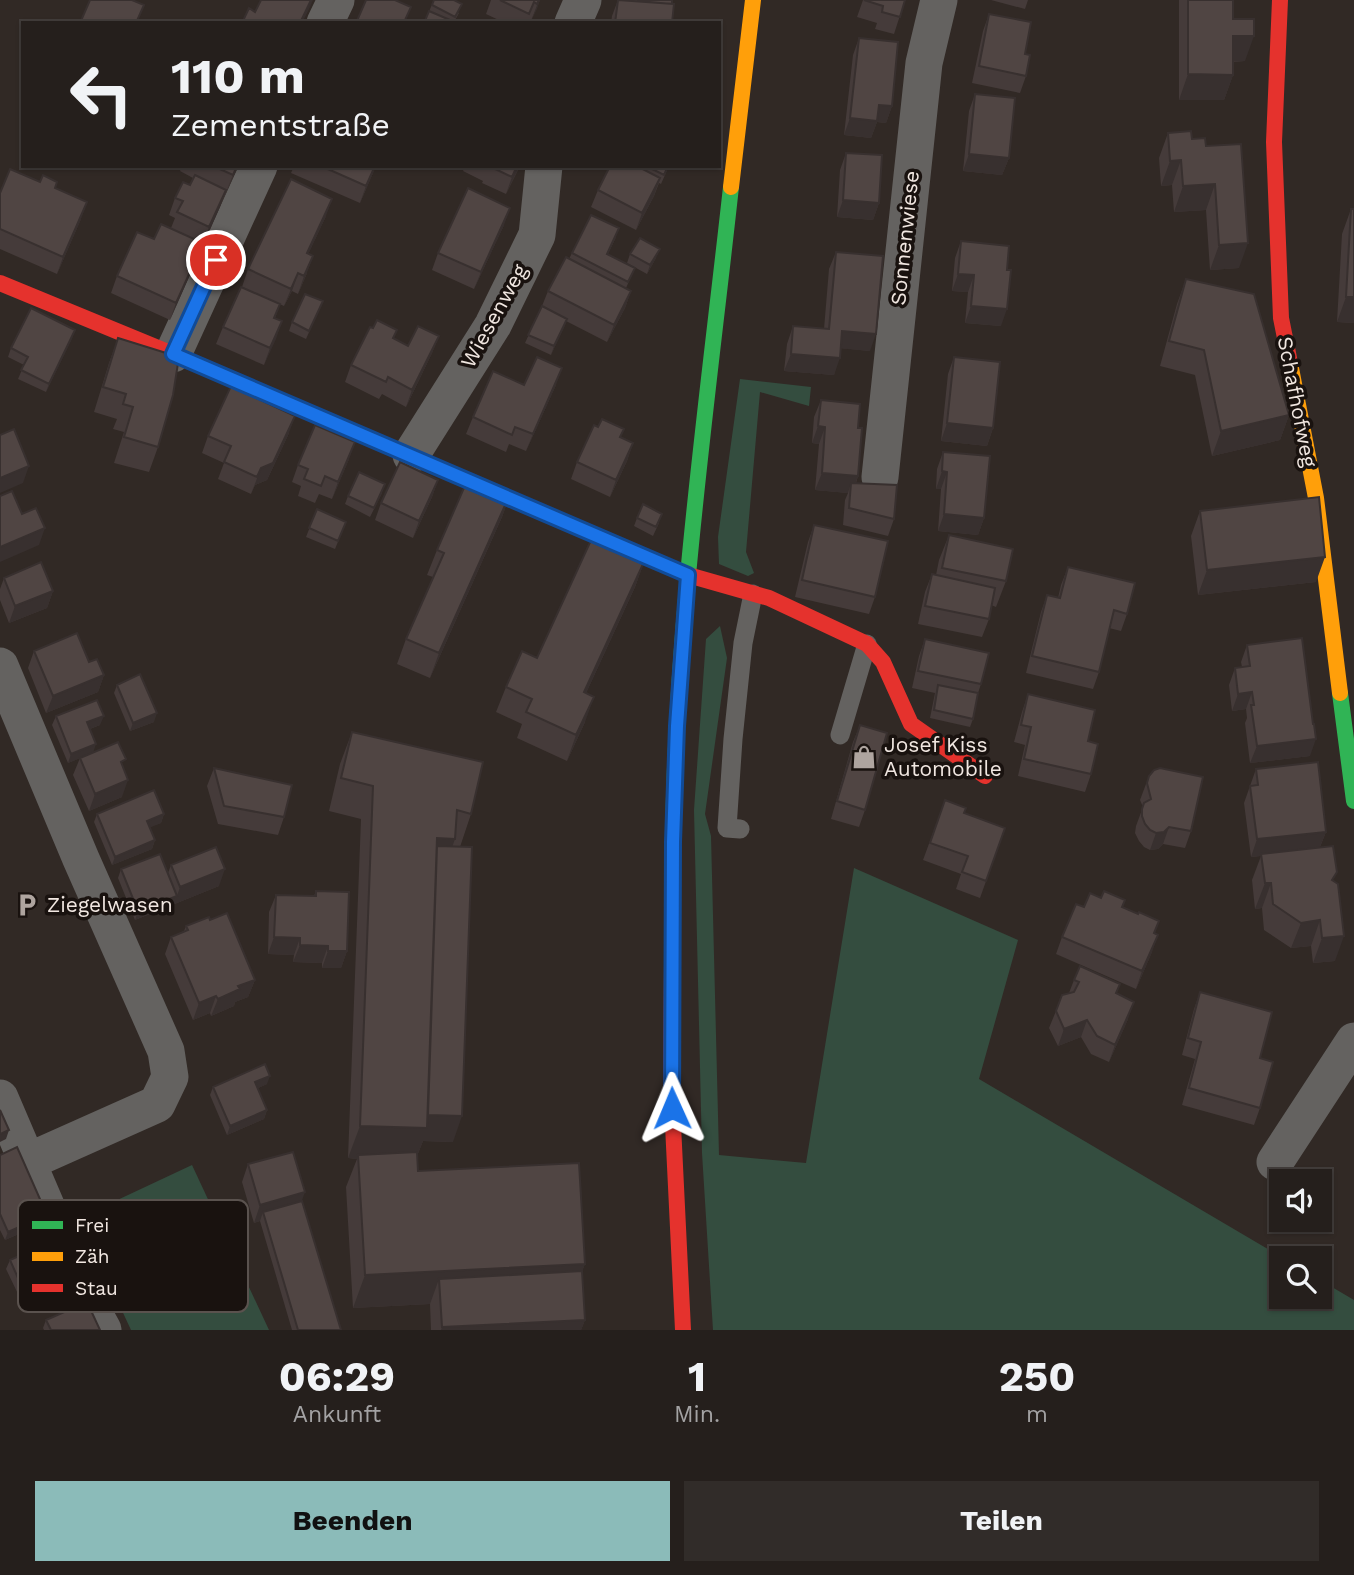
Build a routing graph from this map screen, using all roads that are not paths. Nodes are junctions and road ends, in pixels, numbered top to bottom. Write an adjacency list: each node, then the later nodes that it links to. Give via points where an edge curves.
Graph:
1 (336, 0): 6 (street)
2 (583, 0): 7 (street)
3 (753, 0): 14 (street)
4 (939, 0): 13 (street, Sonnenwiese, via 924,62)
5 (1280, 0): 20 (street, Schafhofweg, via 1274,142 1281,317 1316,498)
6 (327, 21)
7 (574, 21)
8 (258, 168): 11 (street)
9 (544, 168): 12 (street, Wiesenweg, via 537,235 493,325)
10 (0, 284): 11 (street)
11 (173, 354): 12 (street)
12 (411, 455): 14 (street)
13 (880, 477)
14 (688, 575): 15 (street); 29 (street, via 673,842 671,1044)
15 (753, 594): 16 (street); 21 (lane, via 743,643 727,828)
16 (867, 645): 18 (lane); 19 (street, via 883,662 911,724)
17 (0, 666): 24 (street, via 166,1051 170,1077 157,1104)
18 (839, 735)
19 (985, 776)
20 (1354, 801)
21 (740, 829)
22 (1354, 1041): 25 (street)
23 (0, 1098): 24 (street)
24 (27, 1162): 26 (street)
25 (1275, 1162)
26 (43, 1200)
27 (93, 1312): 28 (street)
28 (103, 1330)
29 (683, 1330)

